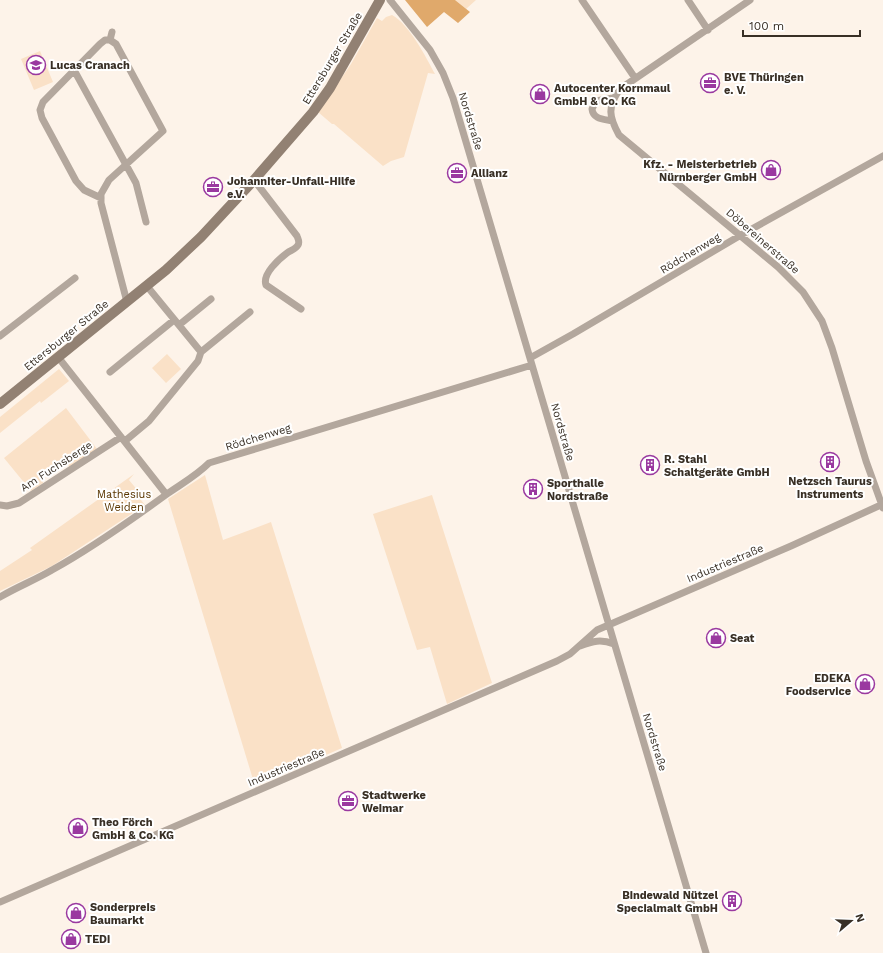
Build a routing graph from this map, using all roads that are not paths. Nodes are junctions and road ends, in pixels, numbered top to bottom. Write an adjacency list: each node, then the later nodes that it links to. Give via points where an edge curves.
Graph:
1 (380, 0): 15 (street, Ettersburger Straße, via 330,88 313,112)
2 (390, 0): 29 (street, Nordstraße, via 421,38 443,73 453,98)
3 (582, 0): 10 (street)
4 (688, 0): 6 (street)
5 (750, 0): 6 (street)
6 (708, 30): 10 (street)
7 (112, 32): 8 (street)
8 (110, 40): 9 (street, via 100,44); 14 (street, via 116,44 163,131)
9 (74, 70): 14 (street); 16 (street, via 43,102 40,114 76,181 84,190)
10 (635, 78): 11 (street)
11 (613, 98): 12 (street, via 610,109); 12 (street, via 596,101 592,108 593,114 598,118)
12 (612, 121): 18 (street, Döbereinerstraße, via 620,135)
13 (883, 156): 18 (street, Rödchenweg)
14 (126, 165): 16 (street, via 109,180); 17 (street, via 136,183)
15 (254, 180): 20 (street, Ettersburger Straße, via 185,253); 23 (street, via 299,241 298,245 270,270 266,285)
16 (101, 198): 22 (street)
17 (146, 222)
18 (741, 235): 29 (street, Rödchenweg); 35 (street, Döbereinerstraße, via 803,292 822,321)
19 (75, 278): 26 (street)
20 (146, 285): 22 (street, Ettersburger Straße); 25 (street)
21 (211, 299): 25 (street)
22 (126, 302): 28 (street, Ettersburger Straße)
23 (301, 309)
24 (250, 312): 27 (street, Am Fuchsberge)
25 (176, 323): 27 (street); 30 (street)
26 (0, 336)
27 (201, 352): 32 (street, Am Fuchsberge, via 198,361 150,421)
28 (58, 357): 31 (street, Ettersburger Straße); 32 (street)
29 (531, 361): 33 (street, Rödchenweg, via 209,463 199,473); 37 (street, Nordstraße)
30 (110, 372)
31 (0, 404)
32 (123, 439): 33 (street); 34 (street, Am Fuchsberge, via 19,503)
33 (166, 494): 36 (street, Rödchenweg, via 157,503 83,552)
34 (0, 505)
35 (882, 505): 37 (street, Industriestraße)
36 (0, 596)
37 (609, 624): 38 (street, Nordstraße); 39 (street, Industriestraße, via 586,638)
38 (614, 644): 39 (street, Industriestraße, via 604,640); 41 (street, Nordstraße)
39 (578, 647): 40 (street, Industriestraße, via 557,661 494,689)
40 (0, 902)
41 (706, 953)

